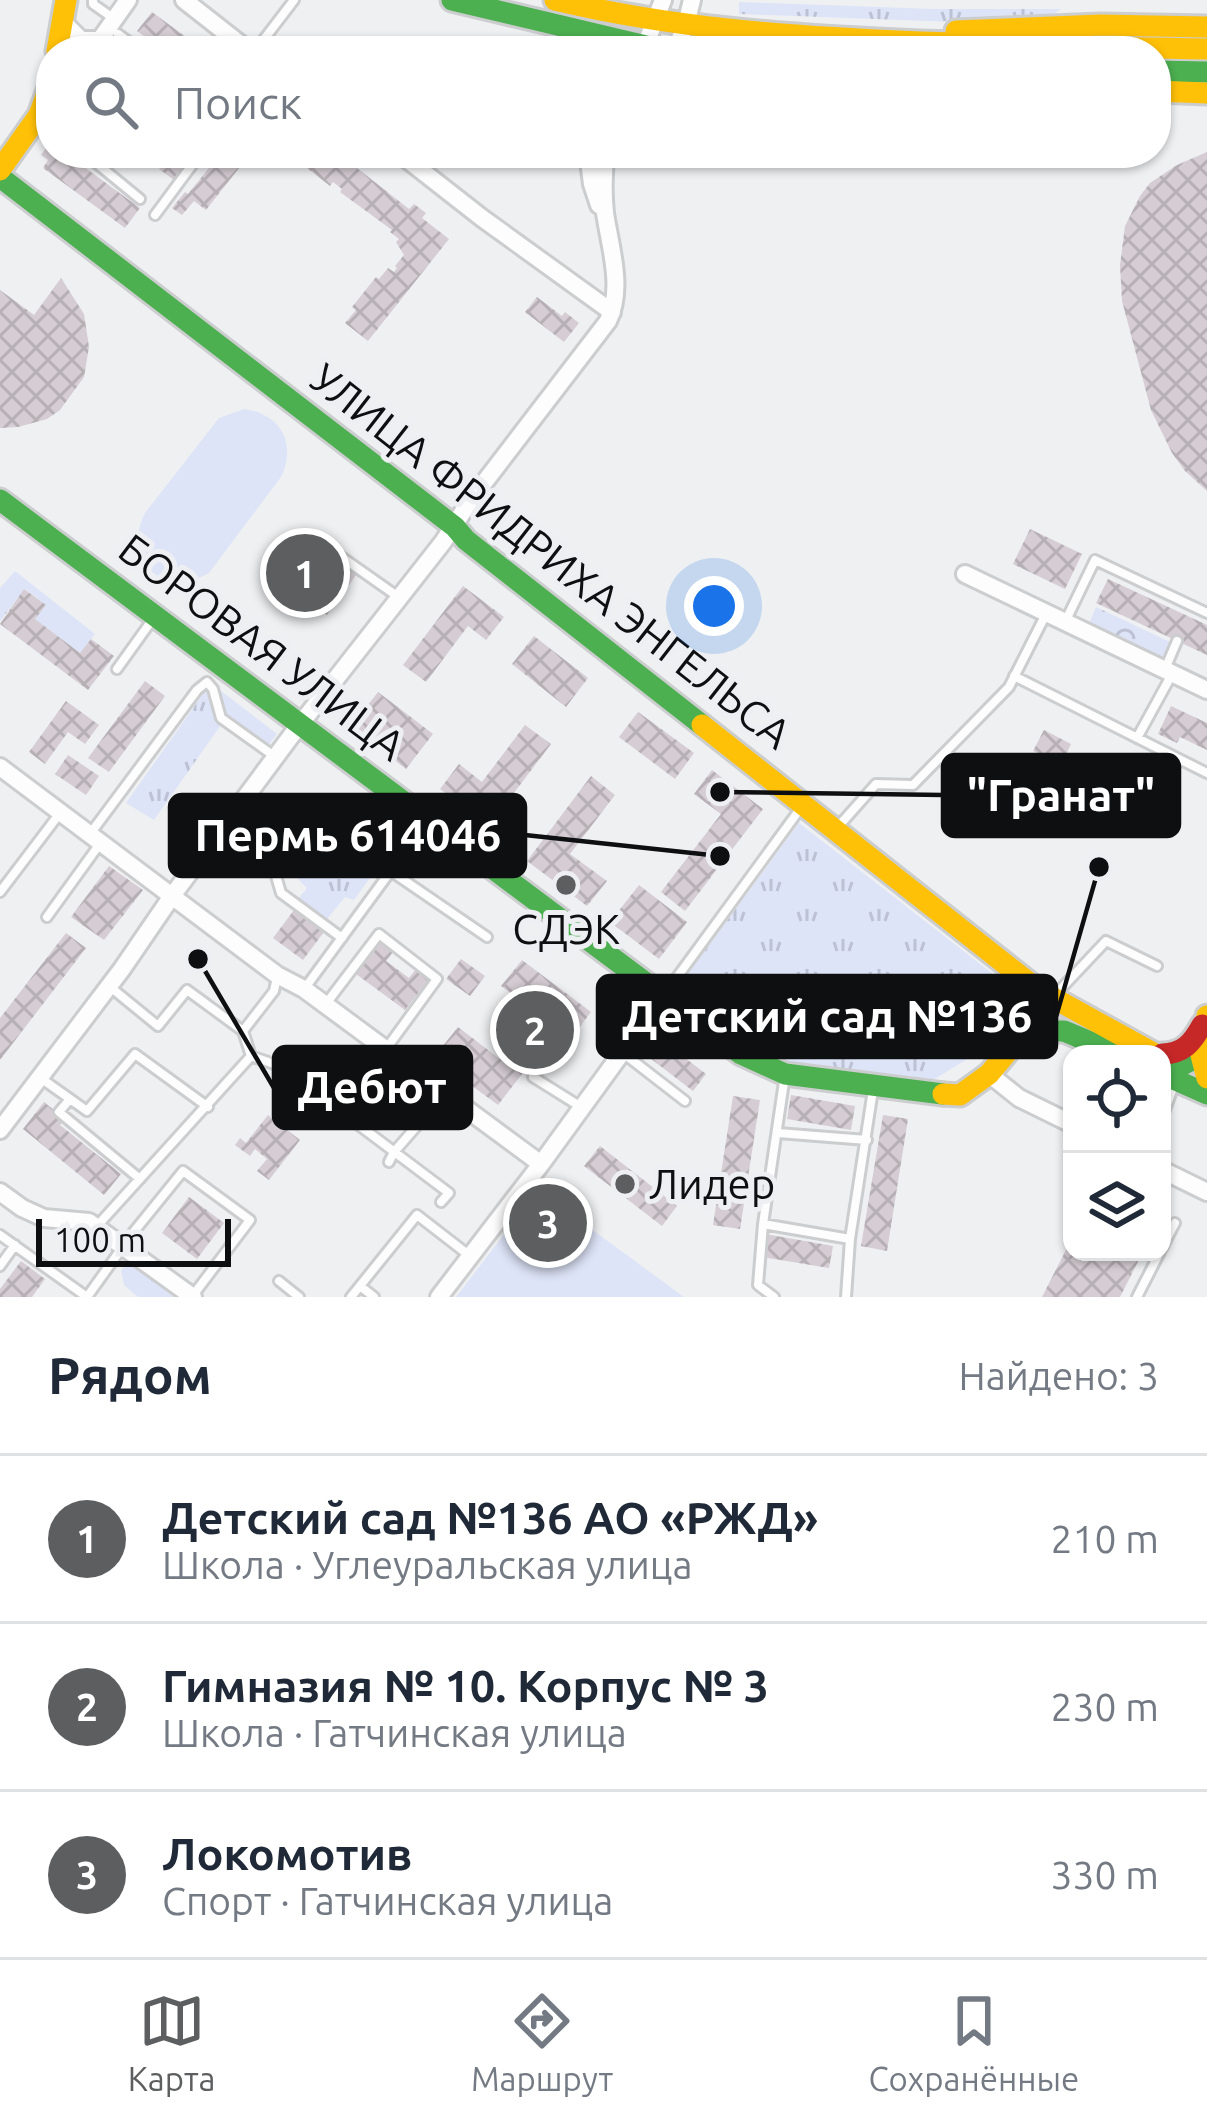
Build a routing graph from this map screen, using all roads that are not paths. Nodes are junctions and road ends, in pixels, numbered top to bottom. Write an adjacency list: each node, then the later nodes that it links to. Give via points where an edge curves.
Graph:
1 (93, 0): 10 (lane)
2 (128, 0): 10 (street)
3 (184, 0): 15 (street)
4 (294, 0): 16 (lane)
5 (452, 0): 17 (main road)
6 (555, 0): 9 (main road)
7 (663, 0): 9 (street)
8 (692, 0): 12 (street)
9 (655, 23): 12 (main road); 18 (street)
10 (116, 26): 13 (street); 14 (lane)
11 (1207, 27): 21 (main road)
12 (685, 28): 19 (street); 20 (main road)
13 (106, 36)
14 (126, 36)
15 (232, 36)
16 (264, 36)
17 (575, 36)
18 (656, 36)
19 (675, 36)
20 (786, 36)
21 (872, 36)
22 (1171, 49): 23 (main road)
23 (1207, 49)
24 (1171, 71): 25 (main road)
25 (1207, 72)
26 (1171, 92): 27 (main road)
27 (1207, 93)
28 (36, 130): 34 (main road)
29 (102, 168): 35 (lane)
30 (190, 168): 36 (lane)
31 (419, 168): 38 (street)
32 (590, 168): 37 (street)
33 (604, 168): 37 (street)
34 (0, 174): 40 (main road, УЛИЦА ФРИДРИХА ЭНГЕЛЬСА)
35 (140, 199)
36 (155, 215)
37 (609, 234): 38 (street)
38 (612, 313): 40 (street)
39 (0, 500): 46 (main road, БОРОВАЯ УЛИЦА)
40 (455, 527): 43 (street); 58 (main road, УЛИЦА ФРИДРИХА ЭНГЕЛЬСА)
41 (323, 544): 43 (lane)
42 (964, 574): 44 (street)
43 (399, 597): 53 (street)
44 (1046, 613): 47 (street); 51 (lane)
45 (1207, 613): 47 (lane, via 1095,560)
46 (156, 615): 49 (lane); 53 (main road, БОРОВАЯ УЛИЦА)
47 (1065, 622): 50 (street)
48 (1177, 641): 50 (lane)
49 (117, 669)
50 (1168, 672): 52 (street); 54 (lane)
51 (1014, 676): 54 (lane); 61 (lane, via 913,785 876,784)
52 (1207, 690)
53 (301, 723): 55 (street); 74 (main road, БОРОВАЯ УЛИЦА)
54 (1137, 738): 57 (lane)
55 (275, 757): 59 (street); 62 (lane, via 221,718 207,682)
56 (0, 767): 60 (street)
57 (1207, 773)
58 (803, 805): 61 (main road, УЛИЦА ФРИДРИХА ЭНГЕЛЬСА); 74 (lane)
59 (238, 806): 63 (lane); 66 (street)
60 (60, 813): 62 (street); 65 (lane)
61 (836, 830): 75 (main road, УЛИЦА ФРИДРИХА ЭНГЕЛЬСА)
62 (95, 839): 66 (street); 67 (lane)
63 (296, 849): 64 (lane, via 319,822); 69 (lane, via 275,876 281,893)
64 (390, 872): 68 (lane); 69 (lane)
65 (0, 892)
66 (172, 896): 71 (street); 72 (street)
67 (47, 917)
68 (487, 937)
69 (342, 938): 73 (lane)
70 (1157, 966): 75 (lane, via 1106,941)
71 (277, 975): 73 (street); 78 (lane)
72 (110, 986): 78 (lane, via 158,1026 187,990); 91 (street)
73 (304, 989): 76 (street)
74 (663, 996): 84 (street); 88 (main road, БОРОВАЯ УЛИЦА, via 741,1054)
75 (1052, 999): 79 (main road, БОРОВАЯ УЛИЦА); 80 (main road); 82 (main road)
76 (326, 1005): 83 (street); 83 (lane, via 379,934 437,980)
77 (1206, 1018): 85 (main road, via 1185,1050); 87 (main road)
78 (243, 1031): 86 (lane)
79 (1027, 1031): 80 (main road, via 1048,1026); 89 (main road, БОРОВАЯ УЛИЦА)
80 (1085, 1038): 81 (main road)
81 (1100, 1045)
82 (1141, 1045)
83 (385, 1050): 94 (street)
84 (622, 1052): 96 (lane); 100 (street)
85 (1171, 1055)
86 (251, 1056): 93 (lane); 98 (lane)
87 (1192, 1071): 97 (lane)
88 (785, 1074): 92 (main road, БОРОВАЯ УЛИЦА); 103 (lane)
89 (989, 1074): 92 (main road, БОРОВАЯ УЛИЦА, via 961,1095); 101 (street)
90 (533, 1077): 100 (lane)
91 (41, 1078): 95 (lane); 102 (street)
92 (873, 1086): 104 (lane)
93 (314, 1090)
94 (444, 1094): 105 (lane); 106 (street)
95 (70, 1099): 98 (lane, via 87,1111 135,1054); 108 (lane, via 59,1112)
96 (685, 1101)
97 (1171, 1104)
98 (208, 1107): 108 (lane)
99 (336, 1108): 105 (lane)
100 (582, 1108): 106 (street)
101 (1063, 1120)
102 (0, 1130)
103 (778, 1132): 104 (lane); 113 (lane)
104 (867, 1140): 117 (lane)
105 (391, 1157): 111 (lane, via 449,1193)
106 (541, 1164): 120 (street)
107 (1171, 1174): 110 (street)
108 (140, 1179): 114 (lane)
109 (0, 1192): 114 (street, via 44,1218)
110 (1207, 1192)
111 (441, 1202)
112 (1175, 1223): 115 (lane)
113 (764, 1224): 117 (lane); 131 (lane, via 758,1285)
114 (97, 1226): 119 (street)
115 (1171, 1231)
116 (0, 1234): 118 (lane)
117 (850, 1239): 132 (lane)
118 (15, 1245): 122 (lane); 125 (lane)
119 (124, 1246): 125 (lane); 126 (street); 126 (lane, via 183,1171 250,1220)
120 (471, 1256): 124 (lane, via 417,1215); 130 (street)
121 (1155, 1261): 133 (lane)
122 (0, 1266)
123 (279, 1281): 127 (lane)
124 (360, 1286): 128 (lane); 129 (lane)
125 (87, 1297)
126 (192, 1297)
127 (299, 1297)
128 (351, 1297)
129 (374, 1297)
130 (439, 1297)
131 (774, 1297)
132 (846, 1297)
133 (1137, 1297)

